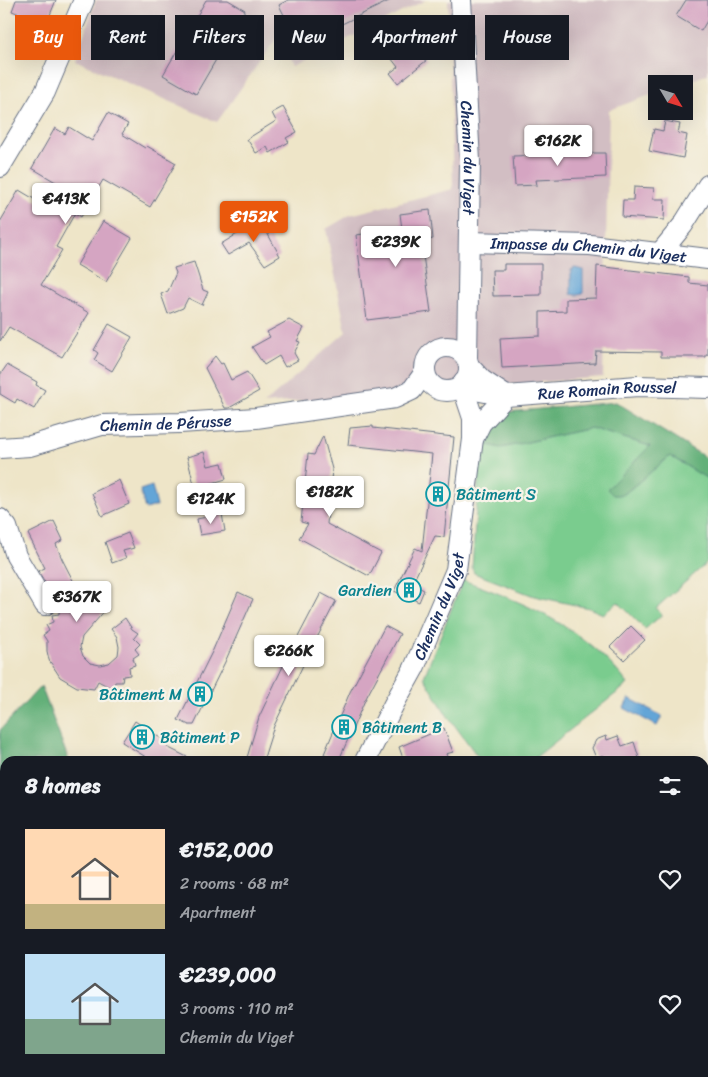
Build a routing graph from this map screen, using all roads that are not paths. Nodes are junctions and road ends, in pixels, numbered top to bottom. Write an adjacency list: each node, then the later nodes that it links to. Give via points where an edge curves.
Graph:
1 (84, 0): 3 (street, via 45,92)
2 (461, 0): 5 (street, Chemin du Viget, via 470,161)
3 (0, 167)
4 (708, 185): 6 (street)
5 (468, 242): 6 (street, Impasse du Chemin du Viget, via 590,245); 8 (street, Chemin du Viget)
6 (662, 252): 7 (street, Impasse du Chemin du Viget)
7 (708, 259)
8 (467, 315): 9 (street); 11 (street, Chemin du Viget)
9 (445, 347): 10 (street, via 432,353); 11 (street, via 458,350)
10 (425, 372): 11 (street, via 429,381); 14 (street, Chemin de Pérusse, via 412,390 395,398)
11 (459, 379): 13 (street, Rue Romain Roussel, via 475,390); 14 (street, Chemin de Pérusse, via 399,404); 15 (street, via 473,418)
12 (708, 388): 13 (street, Rue Romain Roussel, via 638,386)
13 (506, 396): 15 (street, via 480,423)
14 (335, 408): 16 (street, Chemin de Pérusse, via 256,418 102,425 30,446)
15 (473, 439): 19 (street, Chemin du Viget, via 456,570 414,668)
16 (0, 448)
17 (0, 519): 18 (street, via 7,528 16,556)
18 (45, 605)
19 (368, 756)

